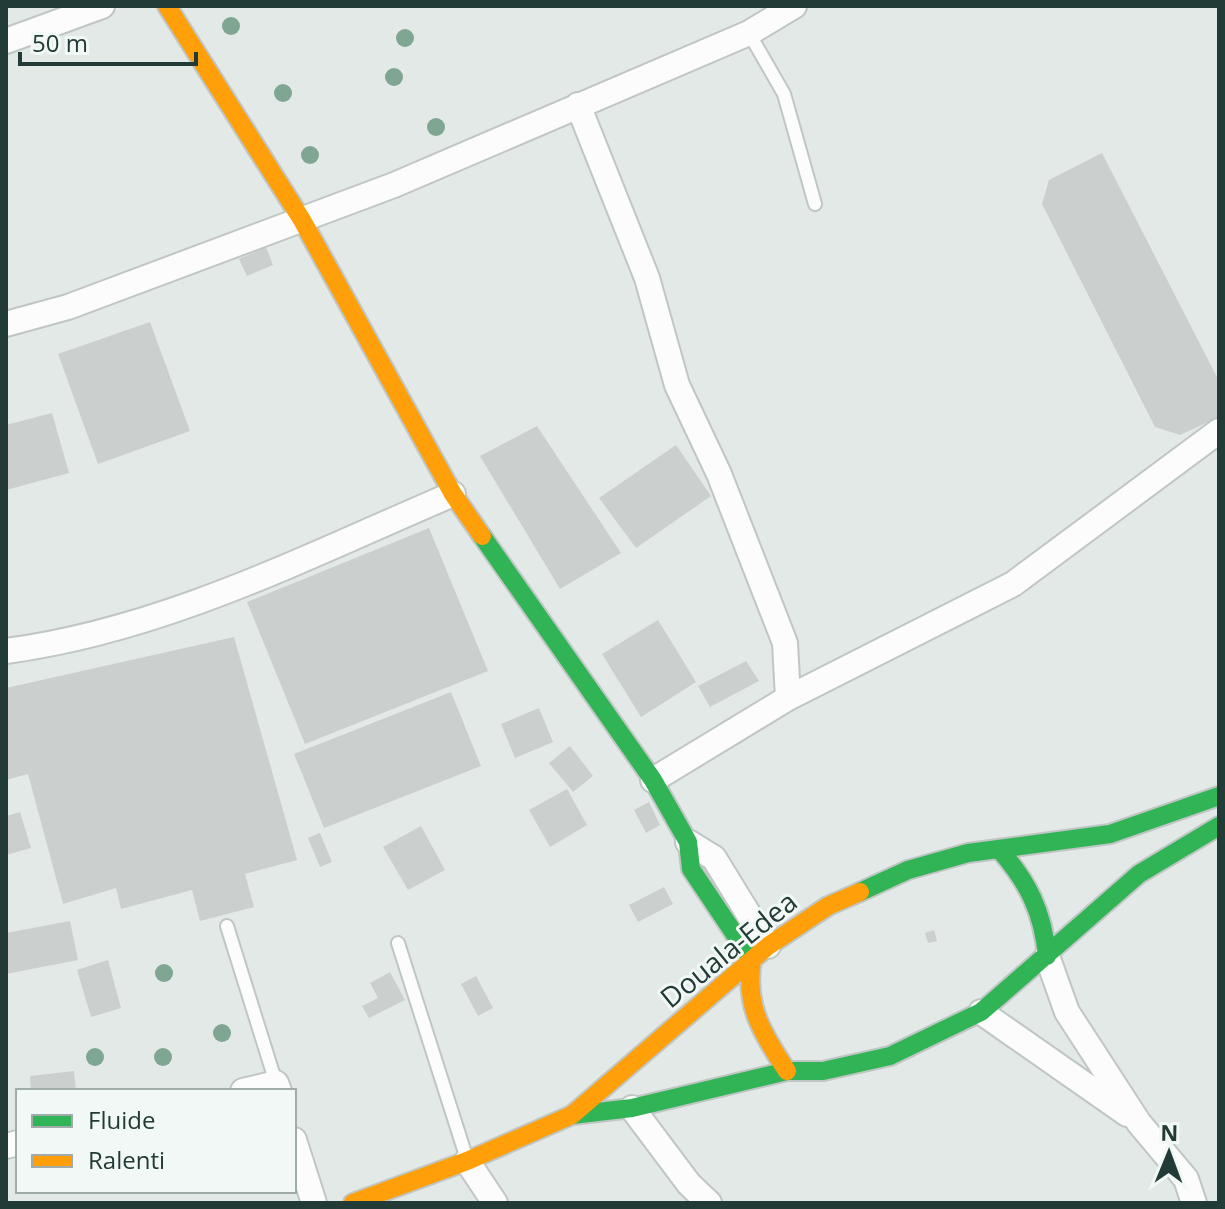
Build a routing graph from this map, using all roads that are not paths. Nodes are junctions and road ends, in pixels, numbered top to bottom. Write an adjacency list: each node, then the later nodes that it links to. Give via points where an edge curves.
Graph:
1 (102, 6): 5 (street)
2 (167, 6): 8 (main road)
3 (794, 6): 4 (street)
4 (749, 33): 6 (street); 7 (lane, via 784,94)
5 (6, 41)
6 (578, 105): 8 (street); 13 (street, via 647,278 677,385 719,474 785,643)
7 (815, 204)
8 (302, 220): 9 (street, via 68,307); 11 (main road)
9 (6, 324)
10 (1219, 431): 13 (street, via 1013,584)
11 (453, 494): 12 (street, via 196,605 63,644); 14 (main road)
12 (6, 651)
13 (788, 698): 14 (street)
14 (653, 780): 17 (main road)
15 (1219, 796): 18 (main road, Douala-Edea, via 1110,834)
16 (1219, 826): 22 (main road, Douala-Edea, via 1139,874)
17 (688, 842): 21 (street, via 714,858)
18 (999, 849): 21 (main road, Douala-Edea, via 908,870 828,906); 22 (main road, via 1035,897 1045,923)
19 (227, 926): 25 (lane)
20 (398, 943): 30 (lane)
21 (760, 953): 24 (main road, via 747,982 749,1004); 27 (main road, Douala-Edea)
22 (1047, 956): 23 (main road, Douala-Edea); 28 (street, via 1067,1012)
23 (981, 1012): 24 (main road, Douala-Edea, via 890,1056 823,1071); 28 (street)
24 (787, 1071): 26 (main road, Douala-Edea)
25 (277, 1087)
26 (632, 1108): 27 (main road, Douala-Edea); 34 (street)
27 (572, 1115): 30 (main road, Douala-Edea)
28 (1139, 1123): 35 (street, via 1186,1179)
29 (296, 1146): 31 (street)
30 (467, 1161): 32 (main road, Douala-Edea); 33 (street)
31 (314, 1203)
32 (353, 1203)
33 (495, 1203)
34 (709, 1203)
35 (1194, 1203)

